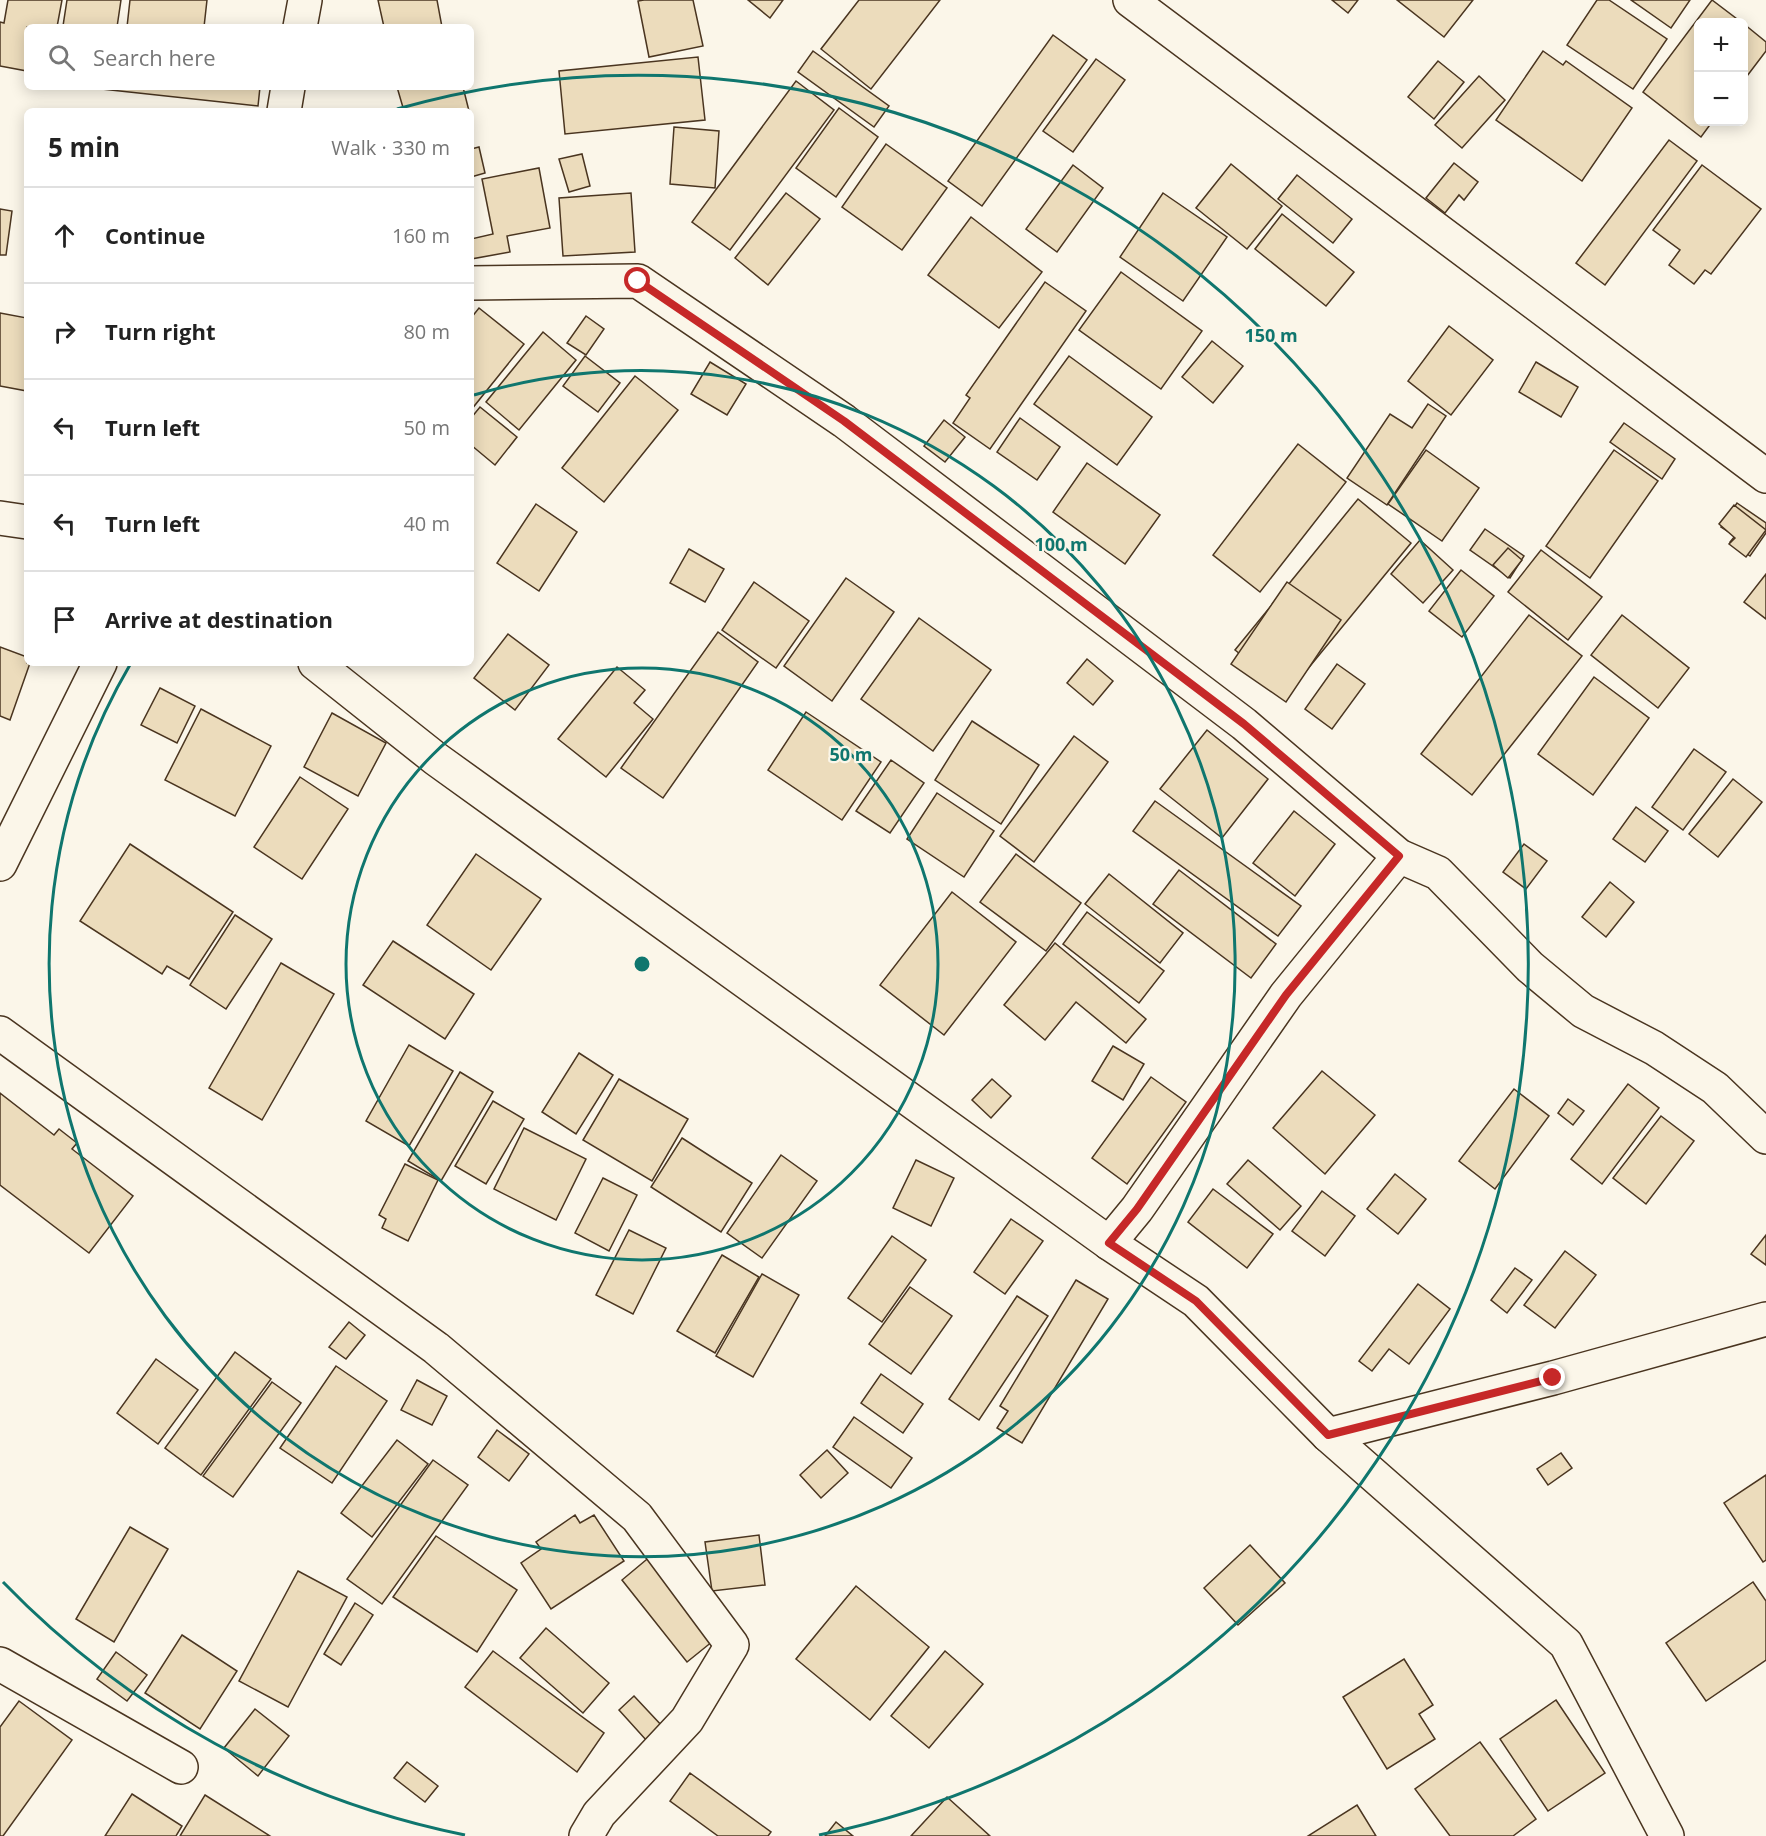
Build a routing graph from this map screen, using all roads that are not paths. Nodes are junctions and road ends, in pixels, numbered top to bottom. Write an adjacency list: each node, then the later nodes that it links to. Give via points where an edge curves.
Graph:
1 (305, 0): 3 (street)
2 (1131, 0): 7 (street)
3 (301, 24)
4 (288, 90): 5 (street)
5 (284, 108)
6 (474, 283): 12 (street, via 638,281 854,428 1244,724)
7 (1766, 476)
8 (0, 518): 9 (street)
9 (24, 522)
10 (99, 666): 13 (street)
11 (319, 666): 16 (street, via 436,759)
12 (1399, 856): 15 (street, via 1438,873 1530,967 1583,1011 1654,1048 1715,1088); 16 (street, via 1286,995 1137,1209)
13 (0, 864)
14 (0, 1033): 21 (street, via 436,1348 637,1517 732,1645 687,1720 599,1814)
15 (1766, 1137)
16 (1109, 1243): 18 (street, via 1196,1301)
17 (1766, 1319): 18 (street)
18 (1328, 1435): 22 (street, via 1566,1644)
19 (0, 1664): 20 (street)
20 (181, 1767)
21 (586, 1836)
22 (1667, 1836)

